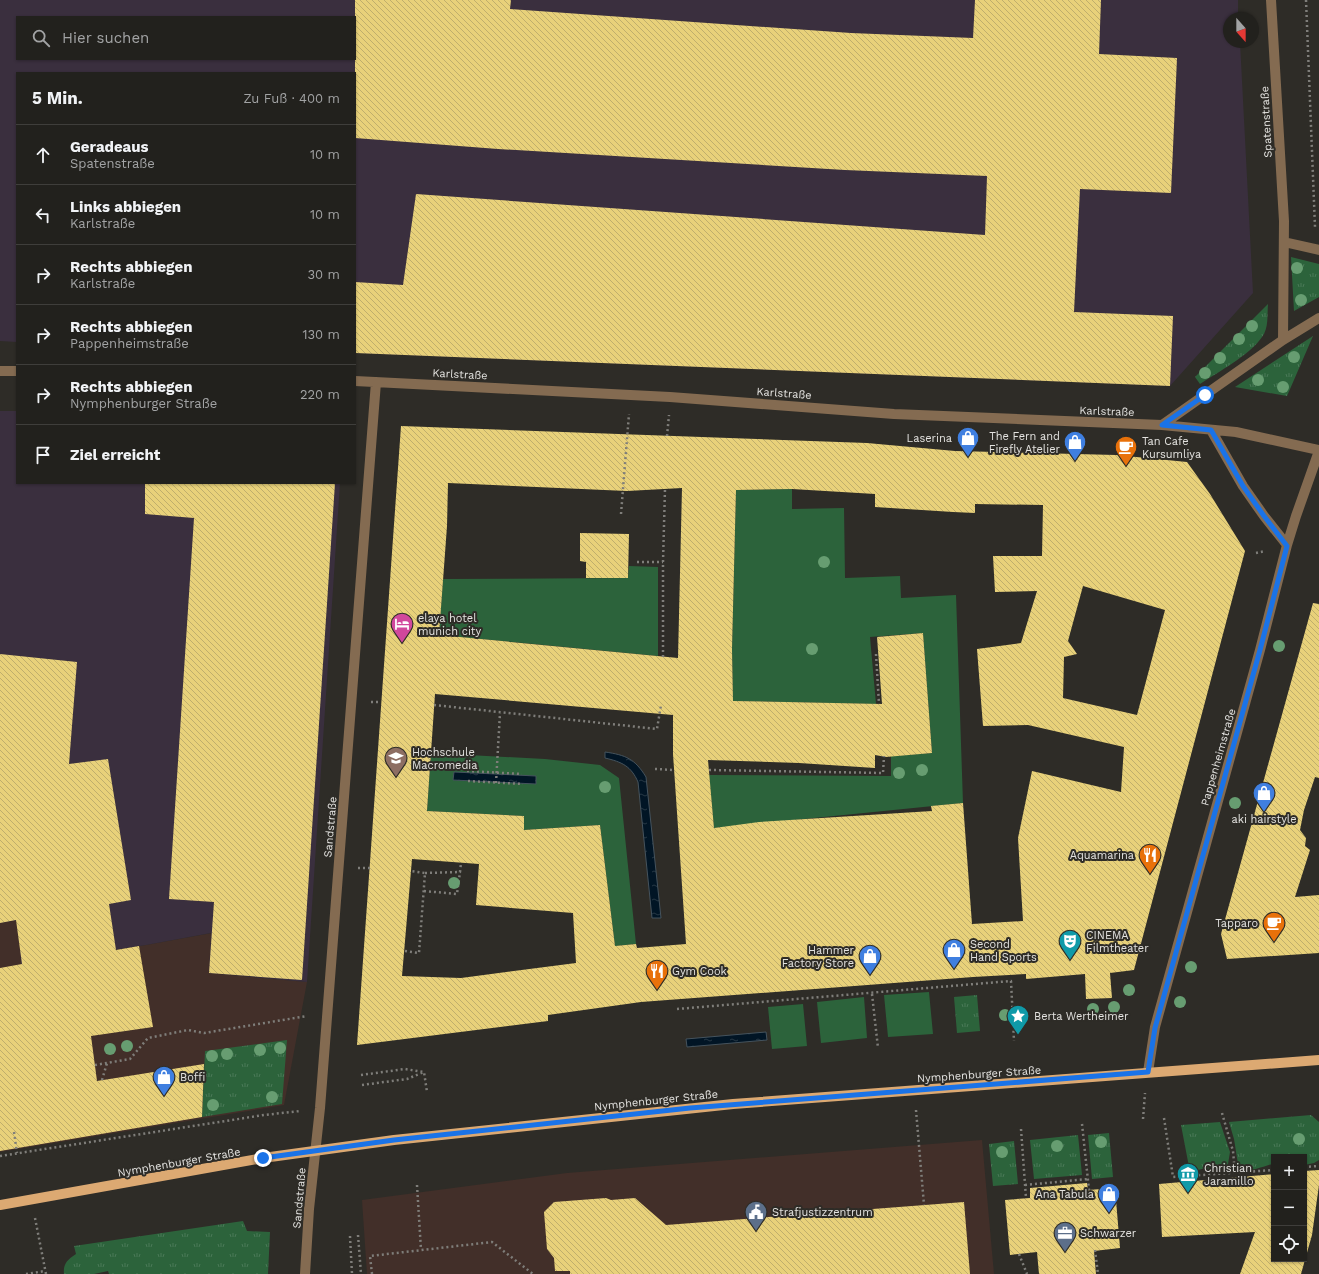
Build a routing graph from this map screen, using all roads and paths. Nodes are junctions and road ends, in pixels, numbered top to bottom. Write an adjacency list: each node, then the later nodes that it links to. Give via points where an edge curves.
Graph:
1 (1271, 0): 4 (street, Spatenstraße)
2 (1306, 0): 3 (path)
3 (1315, 228)
4 (1284, 242): 5 (street); 7 (street, Spatenstraße)
5 (1319, 250)
6 (1319, 318): 7 (street)
7 (1283, 340): 13 (street)
8 (0, 371): 9 (street)
9 (16, 372)
10 (356, 381): 11 (street, Karlstraße)
11 (376, 382): 12 (street, Karlstraße); 45 (street, Sandstraße)
12 (630, 395): 13 (street, Karlstraße, via 894,414); 17 (path)
13 (1162, 425): 14 (street, Karlstraße)
14 (1211, 430): 15 (street, Karlstraße, via 1248,434); 18 (street, via 1243,486)
15 (1319, 450): 18 (street, Pappenheimstraße)
16 (665, 489): 20 (path)
17 (621, 514)
18 (1287, 546): 52 (street, Pappenheimstraße, via 1155,1028)
19 (637, 562): 20 (path)
20 (663, 562): 22 (path)
21 (876, 654): 23 (path)
22 (663, 656)
23 (879, 704)
24 (434, 705): 26 (path)
25 (661, 705): 26 (path, via 657,729)
26 (500, 713): 32 (path)
27 (884, 756): 30 (path, via 883,772)
28 (655, 769): 29 (path)
29 (674, 770)
30 (709, 770)
31 (467, 771): 32 (path)
32 (496, 773): 33 (path); 35 (path)
33 (522, 774)
34 (468, 781): 35 (path)
35 (496, 783): 36 (path)
36 (523, 784)
37 (461, 863): 40 (path)
38 (411, 871): 39 (path)
39 (425, 872): 40 (path); 41 (path)
40 (460, 872): 41 (path, via 457,894)
41 (424, 891): 42 (path, via 420,953)
42 (405, 951)
43 (872, 994): 44 (path); 46 (path, via 1011,981); 47 (path)
44 (677, 1009)
45 (328, 1012): 49 (path, via 204,1033 188,1030 148,1038 130,1059); 58 (street, Sandstraße)
46 (1014, 1041)
47 (878, 1048)
48 (1319, 1060): 52 (main road, Nymphenburger Straße)
49 (107, 1063): 50 (path); 54 (path)
50 (95, 1065)
51 (424, 1072): 53 (path, via 405,1068); 55 (path, via 407,1079); 57 (path)
52 (1148, 1072): 56 (main road, Nymphenburger Straße); 61 (path)
53 (361, 1075)
54 (102, 1080)
55 (362, 1086)
56 (915, 1091): 65 (main road, Nymphenburger Straße, via 690,1108); 79 (path)
57 (427, 1092)
58 (320, 1108): 65 (street, Sandstraße); 66 (path)
59 (1222, 1113): 71 (path, via 1233,1151)
60 (1164, 1118): 71 (path, via 1173,1178)
61 (1142, 1119)
62 (1082, 1124): 72 (path)
63 (1021, 1129): 74 (path)
64 (14, 1132): 66 (path)
65 (315, 1151): 77 (main road, Nymphenburger Straße); 87 (street, Sandstraße)
66 (17, 1153): 67 (path)
67 (0, 1156)
68 (1319, 1166): 69 (path)
69 (1307, 1167)
70 (1271, 1170): 71 (path)
71 (1235, 1173)
72 (1088, 1179): 74 (path, via 1061,1184); 75 (path)
73 (417, 1185): 82 (path)
74 (1025, 1185): 76 (path)
75 (1089, 1190)
76 (1026, 1198)
77 (31, 1200): 78 (main road, Nymphenburger Straße); 85 (path)
78 (0, 1205)
79 (924, 1205)
80 (358, 1235): 89 (path)
81 (350, 1236): 88 (path)
82 (421, 1250): 90 (path, via 370,1256); 91 (path, via 492,1242)
83 (1095, 1250): 93 (path)
84 (1019, 1254): 92 (path)
85 (46, 1272): 86 (path)
86 (26, 1274)
87 (305, 1274)
88 (352, 1274)
89 (361, 1274)
90 (372, 1274)
91 (533, 1274)
92 (1027, 1274)
93 (1098, 1274)

